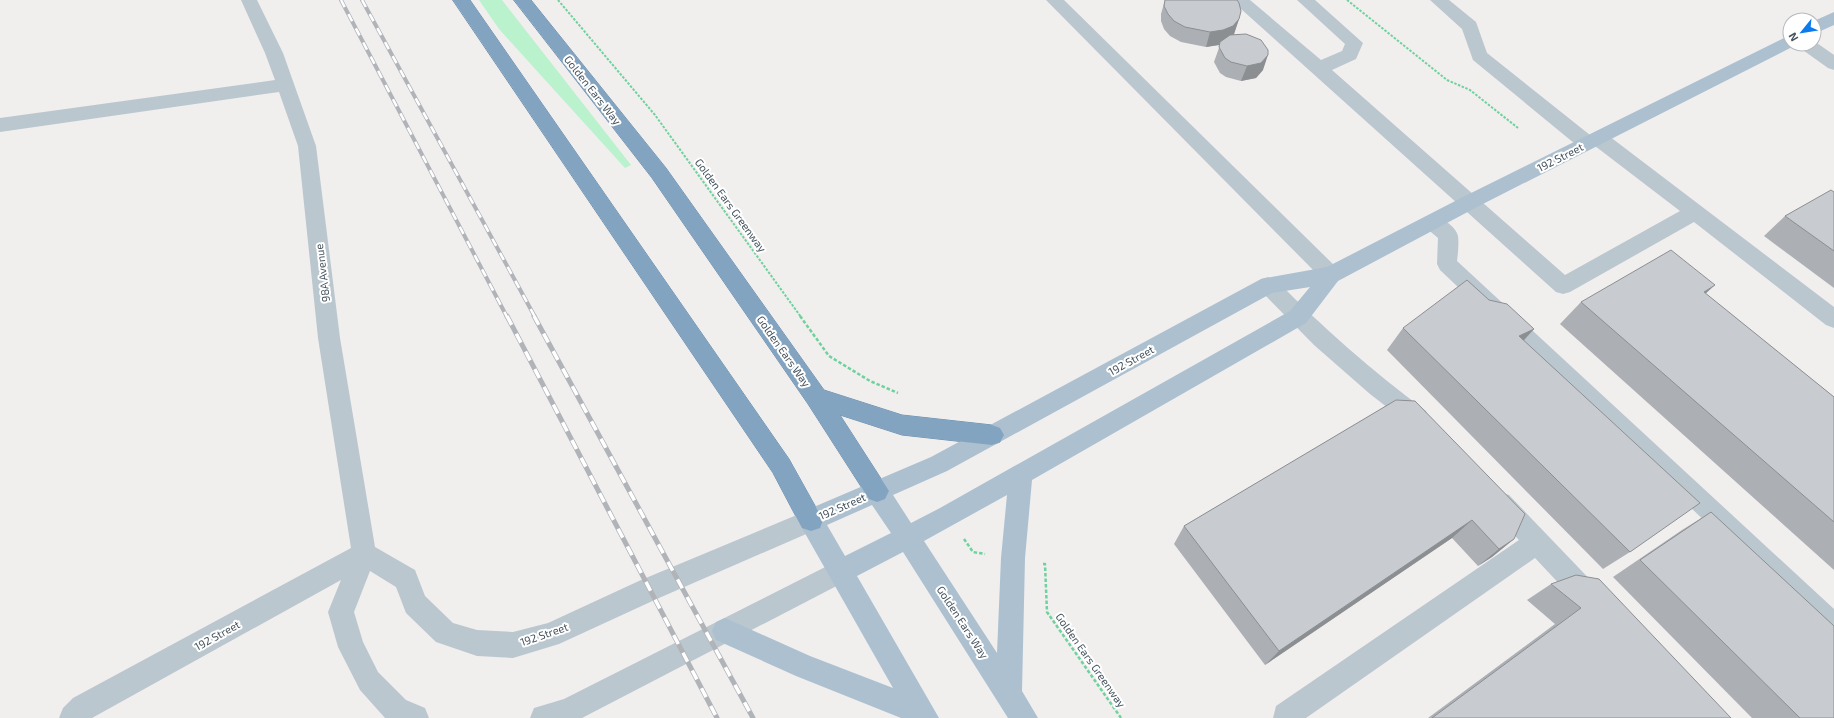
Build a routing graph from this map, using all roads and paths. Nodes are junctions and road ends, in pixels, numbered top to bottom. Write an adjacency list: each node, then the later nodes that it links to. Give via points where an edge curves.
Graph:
1 (248, 0): 16 (street, 98A Avenue, via 274,53)
2 (461, 0): 34 (highway, via 781,466)
3 (522, 0): 28 (highway, Golden Ears Way, via 659,173)
4 (558, 0): 27 (path, Golden Ears Greenway, via 655,115 829,356 870,381)
5 (1054, 0): 23 (street)
6 (1239, 0): 15 (street)
7 (1305, 0): 15 (street, via 1354,43 1350,55)
8 (1347, 0): 18 (path, via 1447,80 1470,90)
9 (1438, 0): 19 (street, via 1470,26 1479,56)
10 (1834, 18): 11 (main road)
11 (1822, 24)
12 (1782, 45): 19 (main road, 192 Street)
13 (1817, 52): 14 (street)
14 (1834, 64)
15 (1319, 68): 20 (street)
16 (285, 85): 17 (street); 37 (street, 98A Avenue, via 307,146 329,338)
17 (0, 124)
18 (1518, 128)
19 (1592, 141): 20 (main road, 192 Street); 21 (street)
20 (1470, 202): 21 (street, via 1563,286); 22 (main road, 192 Street)
21 (1695, 212): 26 (street)
22 (1432, 222): 23 (main road, 192 Street); 41 (street, via 1448,235 1447,264)
23 (1331, 275): 24 (main road, 192 Street); 25 (main road, 192 Street)
24 (1268, 285): 25 (street); 30 (main road, 192 Street)
25 (1298, 317): 29 (street, via 1376,388 1422,420); 31 (main road, 192 Street)
26 (1834, 318)
27 (899, 394)
28 (816, 397): 30 (highway, via 902,425); 33 (highway, Golden Ears Way)
29 (1433, 432)
30 (992, 435): 33 (main road, 192 Street, via 939,464)
31 (1021, 475): 35 (main road, 192 Street); 43 (main road, via 1013,558)
32 (1488, 490): 36 (street)
33 (877, 491): 34 (main road, 192 Street); 35 (main road, Golden Ears Way)
34 (811, 520): 37 (street, 192 Street, via 550,635 513,645 477,643 445,633 415,604 406,579); 39 (main road)
35 (907, 537): 39 (main road, 192 Street); 43 (main road, Golden Ears Way)
36 (1537, 542): 40 (street); 45 (street)
37 (364, 554): 46 (street, 192 Street, via 83,708); 47 (street, via 341,612 351,647 369,681 396,710)
38 (1045, 564): 50 (path, Golden Ears Greenway, via 1048,612)
39 (841, 571): 42 (street, 192 Street); 44 (main road)
40 (1607, 616)
41 (1834, 626)
42 (725, 631): 44 (main road, via 805,667); 48 (street, 192 Street, via 568,711)
43 (1009, 693): 49 (main road, Golden Ears Way)
44 (924, 715)
45 (1286, 716)
46 (74, 718)
47 (415, 718)
48 (544, 718)
49 (1024, 718)
50 (1121, 718)

